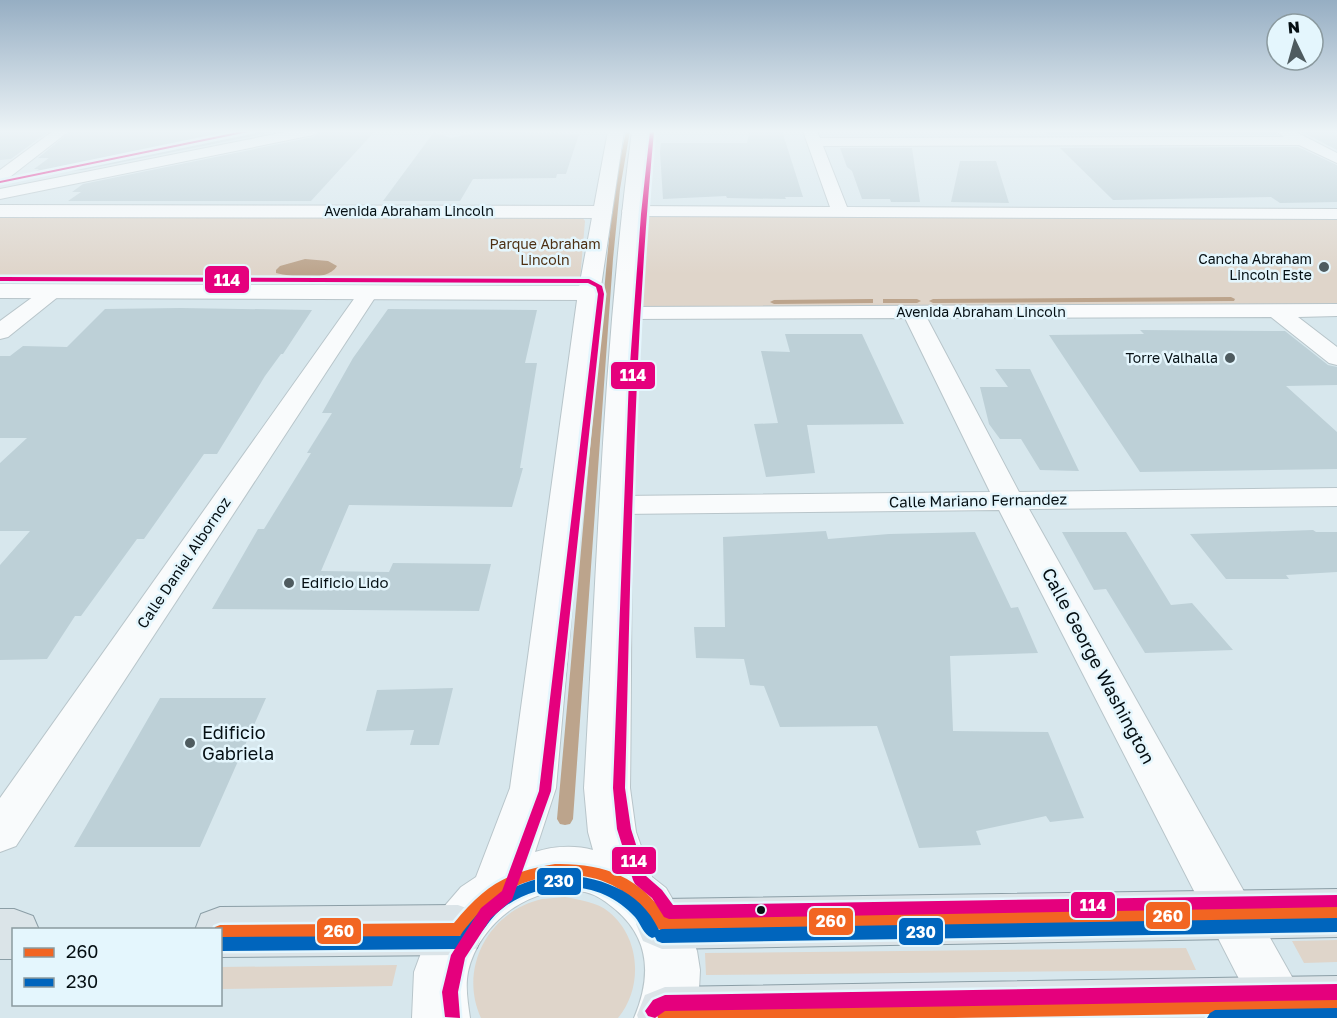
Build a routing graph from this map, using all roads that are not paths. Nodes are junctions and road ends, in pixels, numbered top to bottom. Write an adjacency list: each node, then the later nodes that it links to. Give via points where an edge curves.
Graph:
1 (77, 179): 5 (street)
2 (617, 179): 7 (main road)
3 (626, 179): 7 (main road)
4 (828, 179): 8 (street)
5 (0, 194)
6 (0, 211): 7 (main road, Avenida Abraham Lincoln)
7 (617, 211): 8 (street, Avenida Abraham Lincoln); 13 (main road); 17 (main road)
8 (840, 212): 9 (street, Avenida Abraham Lincoln)
9 (1337, 214)
10 (0, 291): 11 (main road)
11 (52, 292): 12 (main road); 18 (street)
12 (369, 293): 13 (main road); 23 (street, Calle Daniel Albornoz)
13 (590, 293): 24 (main road, via 532,788)
14 (1276, 310): 15 (street, Avenida Abraham Lincoln); 16 (street, Avenida Abraham Lincoln); 19 (street)
15 (1337, 310)
16 (914, 312): 17 (street, Avenida Abraham Lincoln); 21 (street, Calle George Washington)
17 (624, 313): 22 (main road)
18 (0, 332)
19 (1337, 358)
20 (1337, 497): 21 (street, Calle Mariano Fernandez)
21 (1009, 500): 22 (street, Calle Mariano Fernandez); 27 (street, Calle George Washington)
22 (619, 505): 25 (main road, via 607,788 612,832)
23 (0, 833)
24 (498, 889): 25 (main road, via 548,869 574,868 599,872); 28 (main road, via 477,905)
25 (646, 905): 27 (main road); 32 (main road, via 670,948 672,991)
26 (1337, 913): 27 (main road)
27 (1232, 915): 31 (street, Calle George Washington)
28 (458, 930): 29 (main road); 33 (main road, via 441,971)
29 (222, 932)
30 (1337, 1004): 31 (main road)
31 (1284, 1012): 32 (main road)
32 (664, 1016)
33 (441, 1018)

